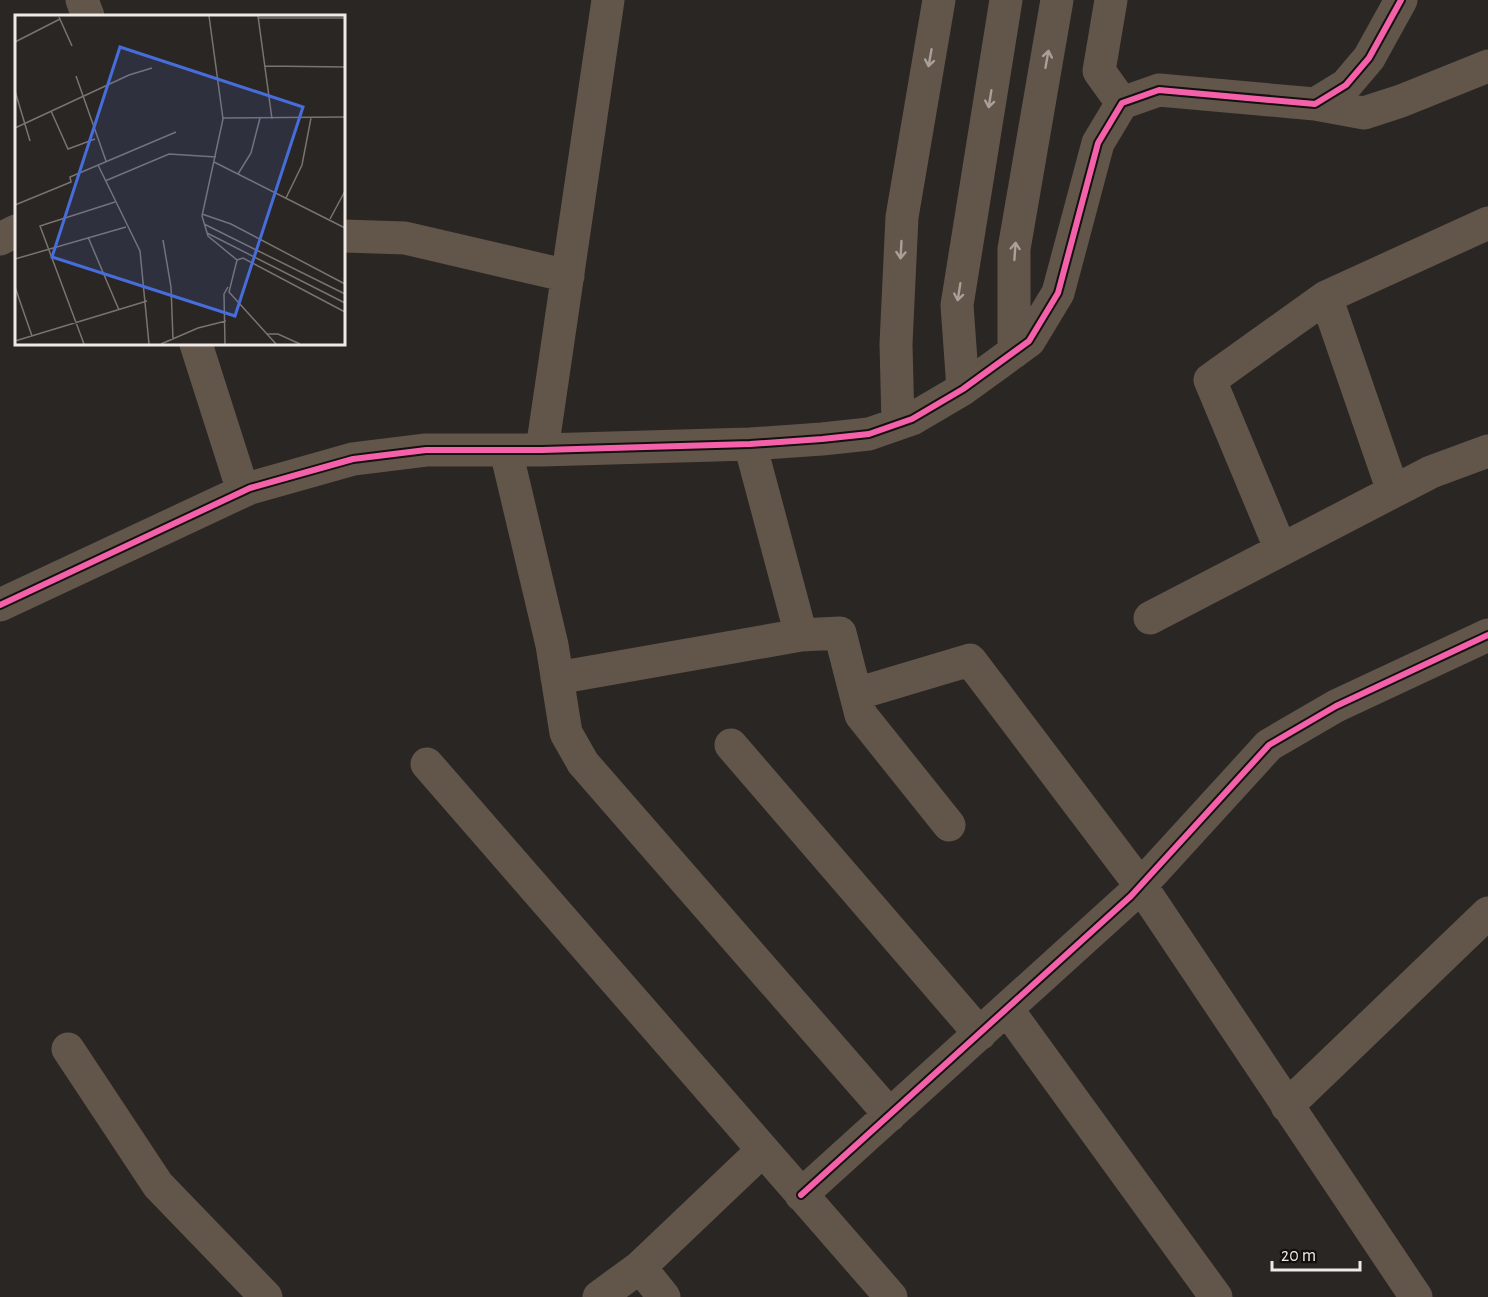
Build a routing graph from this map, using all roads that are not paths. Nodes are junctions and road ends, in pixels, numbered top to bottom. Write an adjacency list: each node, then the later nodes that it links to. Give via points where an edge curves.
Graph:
1 (82, 0): 8 (street)
2 (608, 0): 16 (street)
3 (939, 0): 21 (street, one-way to 21, via 902,217 896,344)
4 (1006, 0): 20 (street, one-way to 20, via 957,305)
5 (1057, 0): 19 (street, one-way to 5, via 1014,249)
6 (1111, 0): 10 (street, via 1099,71)
7 (1401, 0): 11 (street, via 1369,58 1346,85)
8 (88, 15)
9 (1488, 66): 11 (street, via 1364,112)
10 (1122, 103): 11 (street, via 1159,90); 19 (street, via 1098,143 1058,293 1029,341)
11 (1315, 104)
12 (1488, 223): 17 (street)
13 (15, 232): 15 (street)
14 (345, 236): 16 (street, via 405,238)
15 (0, 239)
16 (568, 276): 23 (street)
17 (1326, 297): 27 (street); 28 (street, via 1210,380)
18 (196, 345): 26 (street)
19 (1014, 352): 20 (street)
20 (963, 389): 21 (street)
21 (898, 424): 22 (street, via 869,434)
22 (750, 444): 23 (street); 31 (street)
23 (542, 450): 24 (street)
24 (506, 451): 26 (street, via 426,450 353,459); 33 (street)
25 (1488, 451): 27 (street)
26 (243, 491): 29 (street)
27 (1393, 491): 28 (street)
28 (1281, 550): 30 (street)
29 (0, 604)
30 (1150, 618)
31 (801, 635): 33 (street); 34 (street, via 840,633)
32 (1488, 635): 38 (street, via 1336,706 1269,746)
33 (557, 678): 44 (street, via 566,733 583,764)
34 (856, 694): 37 (street, via 861,715); 38 (street, via 970,660)
35 (731, 745): 41 (street)
36 (427, 764): 45 (street)
37 (949, 825)
38 (1141, 886): 40 (street); 43 (street)
39 (1488, 913): 43 (street)
40 (1007, 1008): 41 (street); 52 (street)
41 (980, 1034): 44 (street)
42 (68, 1049): 48 (street, via 158,1185)
43 (1287, 1106): 53 (street)
44 (890, 1115): 46 (street)
45 (762, 1151): 46 (street); 47 (street)
46 (801, 1196): 51 (street)
47 (640, 1267): 49 (street); 50 (street)
48 (266, 1297)
49 (599, 1297)
50 (664, 1297)
51 (891, 1297)
52 (1216, 1297)
53 (1416, 1297)

